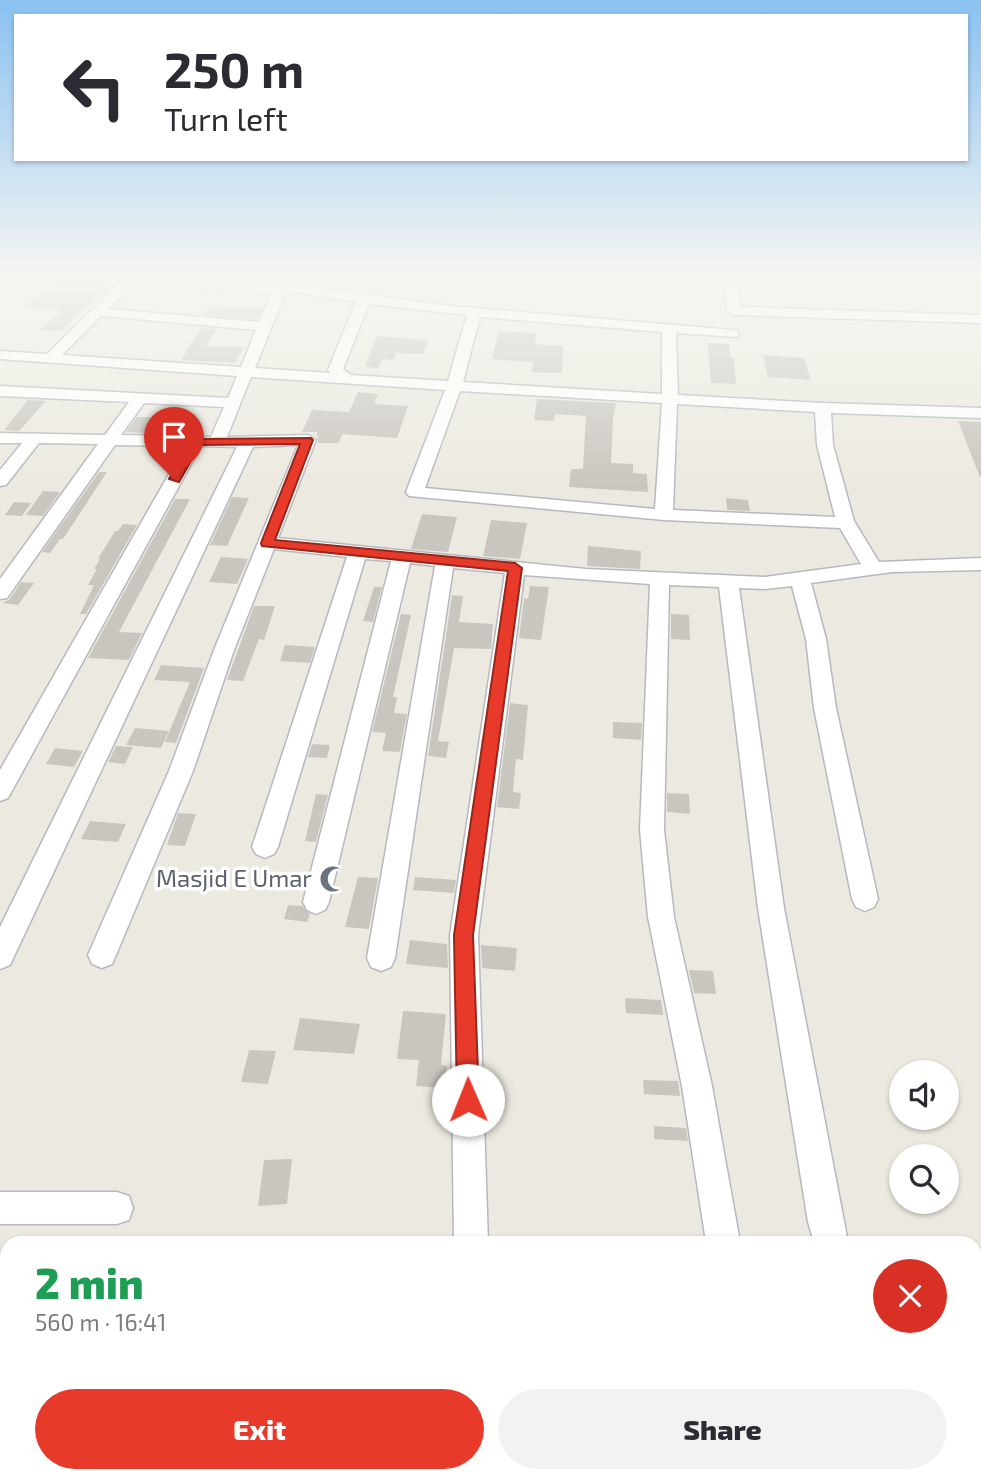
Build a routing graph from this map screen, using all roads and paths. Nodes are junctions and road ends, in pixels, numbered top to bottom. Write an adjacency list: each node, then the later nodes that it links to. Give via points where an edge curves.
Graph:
1 (56, 348): 7 (street)
2 (255, 348): 8 (street)
3 (344, 348): 9 (street, via 335,370)
4 (465, 348): 10 (street)
5 (669, 348): 12 (street)
6 (0, 355): 7 (street)
7 (45, 358): 8 (street); 11 (street)
8 (245, 372): 9 (street); 14 (street)
9 (346, 378): 10 (street)
10 (454, 386): 12 (street); 25 (street, via 415,492)
11 (8, 391): 13 (street); 16 (street)
12 (670, 397): 15 (street); 25 (street)
13 (140, 398): 14 (street); 20 (street)
14 (235, 403): 21 (street)
15 (823, 408): 17 (street); 26 (street, via 825,445)
16 (0, 412)
17 (981, 413)
18 (36, 437): 19 (street); 20 (street); 24 (street)
19 (0, 438)
20 (108, 440): 22 (street); 37 (street)
21 (218, 440): 22 (street); 23 (street)
22 (196, 441): 38 (street)
23 (247, 442): 27 (street, via 307,440); 43 (street)
24 (0, 481)
25 (664, 515): 26 (street)
26 (845, 523): 33 (street)
27 (267, 543): 28 (street); 42 (street, via 181,771)
28 (358, 552): 29 (street); 39 (street)
29 (402, 556): 30 (street); 41 (street)
30 (444, 560): 32 (street); 44 (street)
31 (981, 564): 33 (street)
32 (515, 568): 34 (street); 47 (street, via 464,935)
33 (873, 568): 35 (street)
34 (660, 578): 36 (street); 48 (street, via 652,830 661,917 697,1086)
35 (800, 578): 36 (street, via 765,583); 40 (street, via 816,639 825,708)
36 (728, 581): 49 (street, via 771,908)
37 (0, 593)
38 (0, 790)
39 (265, 847)
40 (865, 899)
41 (316, 902)
42 (102, 955)
43 (0, 956)
44 (381, 958)
45 (0, 1208): 46 (street)
46 (117, 1208)
47 (471, 1236)
48 (722, 1236)
49 (829, 1236)

